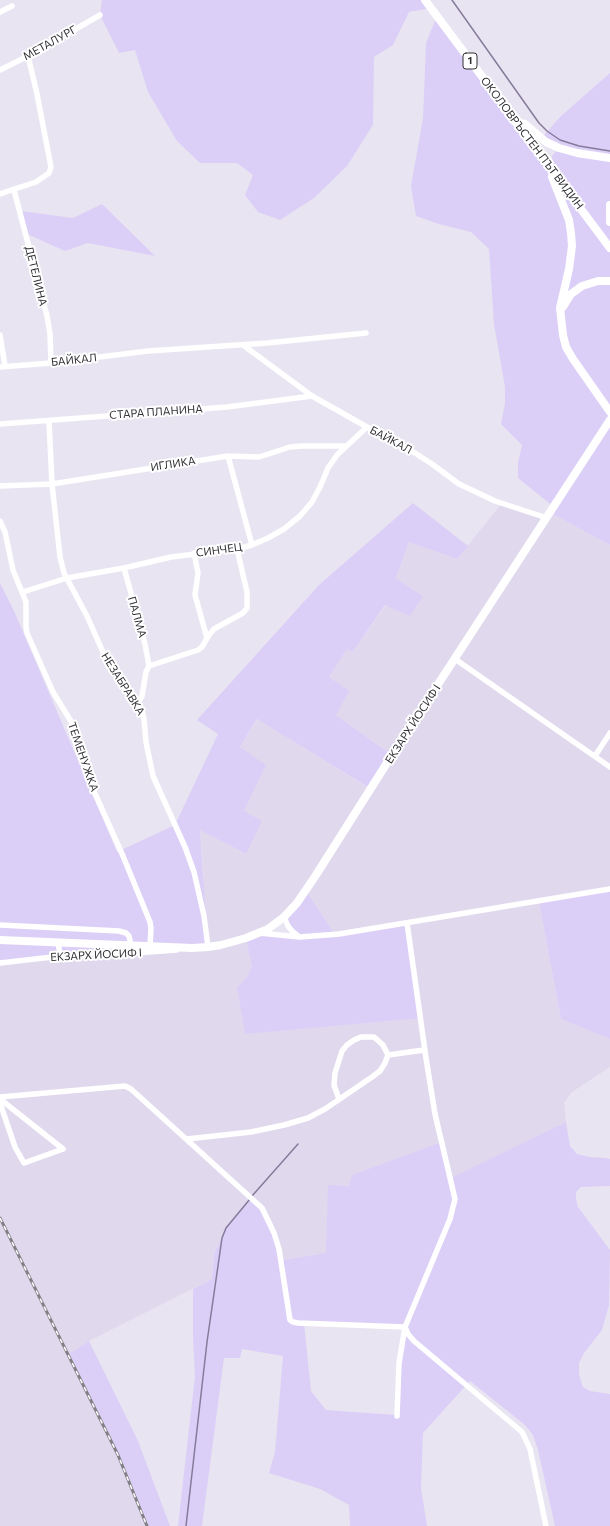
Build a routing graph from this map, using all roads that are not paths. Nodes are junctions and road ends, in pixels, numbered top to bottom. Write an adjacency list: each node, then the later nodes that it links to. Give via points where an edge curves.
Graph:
1 (425, 0): 7 (main road, ОКОЛОВРЪСТЕН ПЪТ ВИДИН / 1)
2 (12, 6): 3 (street)
3 (0, 12)
4 (100, 15): 5 (street, МЕТАЛУРГ)
5 (28, 56): 6 (street, МЕТАЛУРГ); 10 (street, via 51,167 49,173 36,182)
6 (0, 70)
7 (515, 122): 8 (main road, ОКОЛОВРЪСТЕН ПЪТ ВИДИН / 1); 9 (main road, via 525,124 546,142 559,148 577,154)
8 (528, 140): 14 (main road, ОКОЛОВРЪСТЕН ПЪТ ВИДИН / 1); 16 (main road, via 554,181 569,220 572,246 560,308)
9 (610, 158)
10 (14, 190): 11 (street); 20 (street, ДЕТЕЛИНА, via 50,334)
11 (0, 194)
12 (610, 205): 13 (main road)
13 (610, 222)
14 (610, 248)
15 (610, 280): 16 (main road, via 582,286 571,294 560,313)
16 (561, 322): 23 (main road, via 570,353)
17 (366, 333): 19 (street, БАЙКАЛ)
18 (0, 335): 21 (street)
19 (243, 345): 20 (street, БАЙКАЛ, via 148,351); 22 (street, БАЙКАЛ)
20 (51, 363): 21 (street, БАЙКАЛ)
21 (3, 366)
22 (312, 396): 27 (street, СТАРА ПЛАНИНА, via 227,407); 29 (street, БАЙКАЛ)
23 (599, 396): 24 (main road); 25 (main road)
24 (610, 400)
25 (610, 412)
26 (610, 420): 34 (main road, ЕКЗАРХ ЙОСИФ I)
27 (49, 421): 28 (street, СТАРА ПЛАНИНА); 32 (street, НЕЗАБРАВКА)
28 (0, 424)
29 (367, 427): 30 (street, СИНЧЕЦ); 34 (street, БАЙКАЛ, via 415,453 459,484 495,501)
30 (346, 446): 31 (street, ИГЛИКА, via 302,446 259,457); 36 (street, СИНЧЕЦ, via 331,464 312,502 300,516 284,529)
31 (228, 456): 32 (street, ИГЛИКА); 36 (street)
32 (52, 484): 33 (street, ИГЛИКА); 40 (street, НЕЗАБРАВКА, via 60,557)
33 (0, 486)
34 (547, 518): 43 (main road, ЕКЗАРХ ЙОСИФ I)
35 (0, 521): 41 (street, ТЕМЕНУЖКА, via 5,532 13,570)
36 (252, 545): 37 (street, СИНЧЕЦ)
37 (237, 549): 38 (street, СИНЧЕЦ); 42 (street, via 247,592 247,608 243,613 214,629)
38 (194, 553): 39 (street, СИНЧЕЦ); 42 (street, via 198,573 195,595)
39 (124, 568): 40 (street, СИНЧЕЦ); 44 (street, ПАЛМА)
40 (67, 578): 41 (street, СИНЧЕЦ); 45 (street, НЕЗАБРАВКА, via 88,616 106,658)
41 (23, 592): 58 (street, ТЕМЕНУЖКА, via 29,638 53,692 72,723 88,778 150,922)
42 (207, 638): 44 (street, via 198,650)
43 (455, 659): 47 (street); 50 (main road, ЕКЗАРХ ЙОСИФ I, via 316,875)
44 (149, 666): 45 (street, via 142,696)
45 (137, 704): 59 (street, НЕЗАБРАВКА, via 144,719 153,776 194,872)
46 (610, 733): 47 (street)
47 (595, 756): 48 (street)
48 (610, 767)
49 (610, 889): 51 (street)
50 (284, 918): 53 (main road, ЕКЗАРХ ЙОСИФ I); 54 (street)
51 (407, 923): 54 (street, via 339,934); 63 (street)
52 (0, 925): 57 (street, via 119,931 129,936)
53 (259, 933): 54 (street); 59 (main road, ЕКЗАРХ ЙОСИФ I, via 234,942)
54 (300, 937)
55 (1, 940): 56 (main road, ЕКЗАРХ ЙОСИФ I)
56 (58, 942): 57 (main road, ЕКЗАРХ ЙОСИФ I); 61 (street)
57 (131, 945): 58 (main road, ЕКЗАРХ ЙОСИФ I)
58 (148, 946): 60 (main road, ЕКЗАРХ ЙОСИФ I)
59 (208, 947): 60 (main road, ЕКЗАРХ ЙОСИФ I)
60 (192, 948): 61 (street, ЕКЗАРХ ЙОСИФ I, via 168,952)
61 (60, 955): 62 (street, ЕКЗАРХ ЙОСИФ I)
62 (0, 963)
63 (424, 1050): 64 (street); 69 (street, via 435,1114 455,1199 450,1219)
64 (388, 1055): 66 (street, via 376,1074); 66 (street, via 383,1045 374,1037 361,1037 347,1045 342,1051 334,1085)
65 (0, 1098): 67 (street, via 63,1149 24,1163 15,1147); 68 (street, via 125,1086)
66 (339, 1099): 68 (street, via 308,1118 284,1125 251,1132)
67 (0, 1103)
68 (187, 1139): 69 (street, via 256,1202 266,1215 279,1249 290,1320 298,1323)
69 (404, 1327): 70 (street); 71 (street, via 414,1341 522,1432 530,1449)
70 (396, 1416)
71 (546, 1526)

